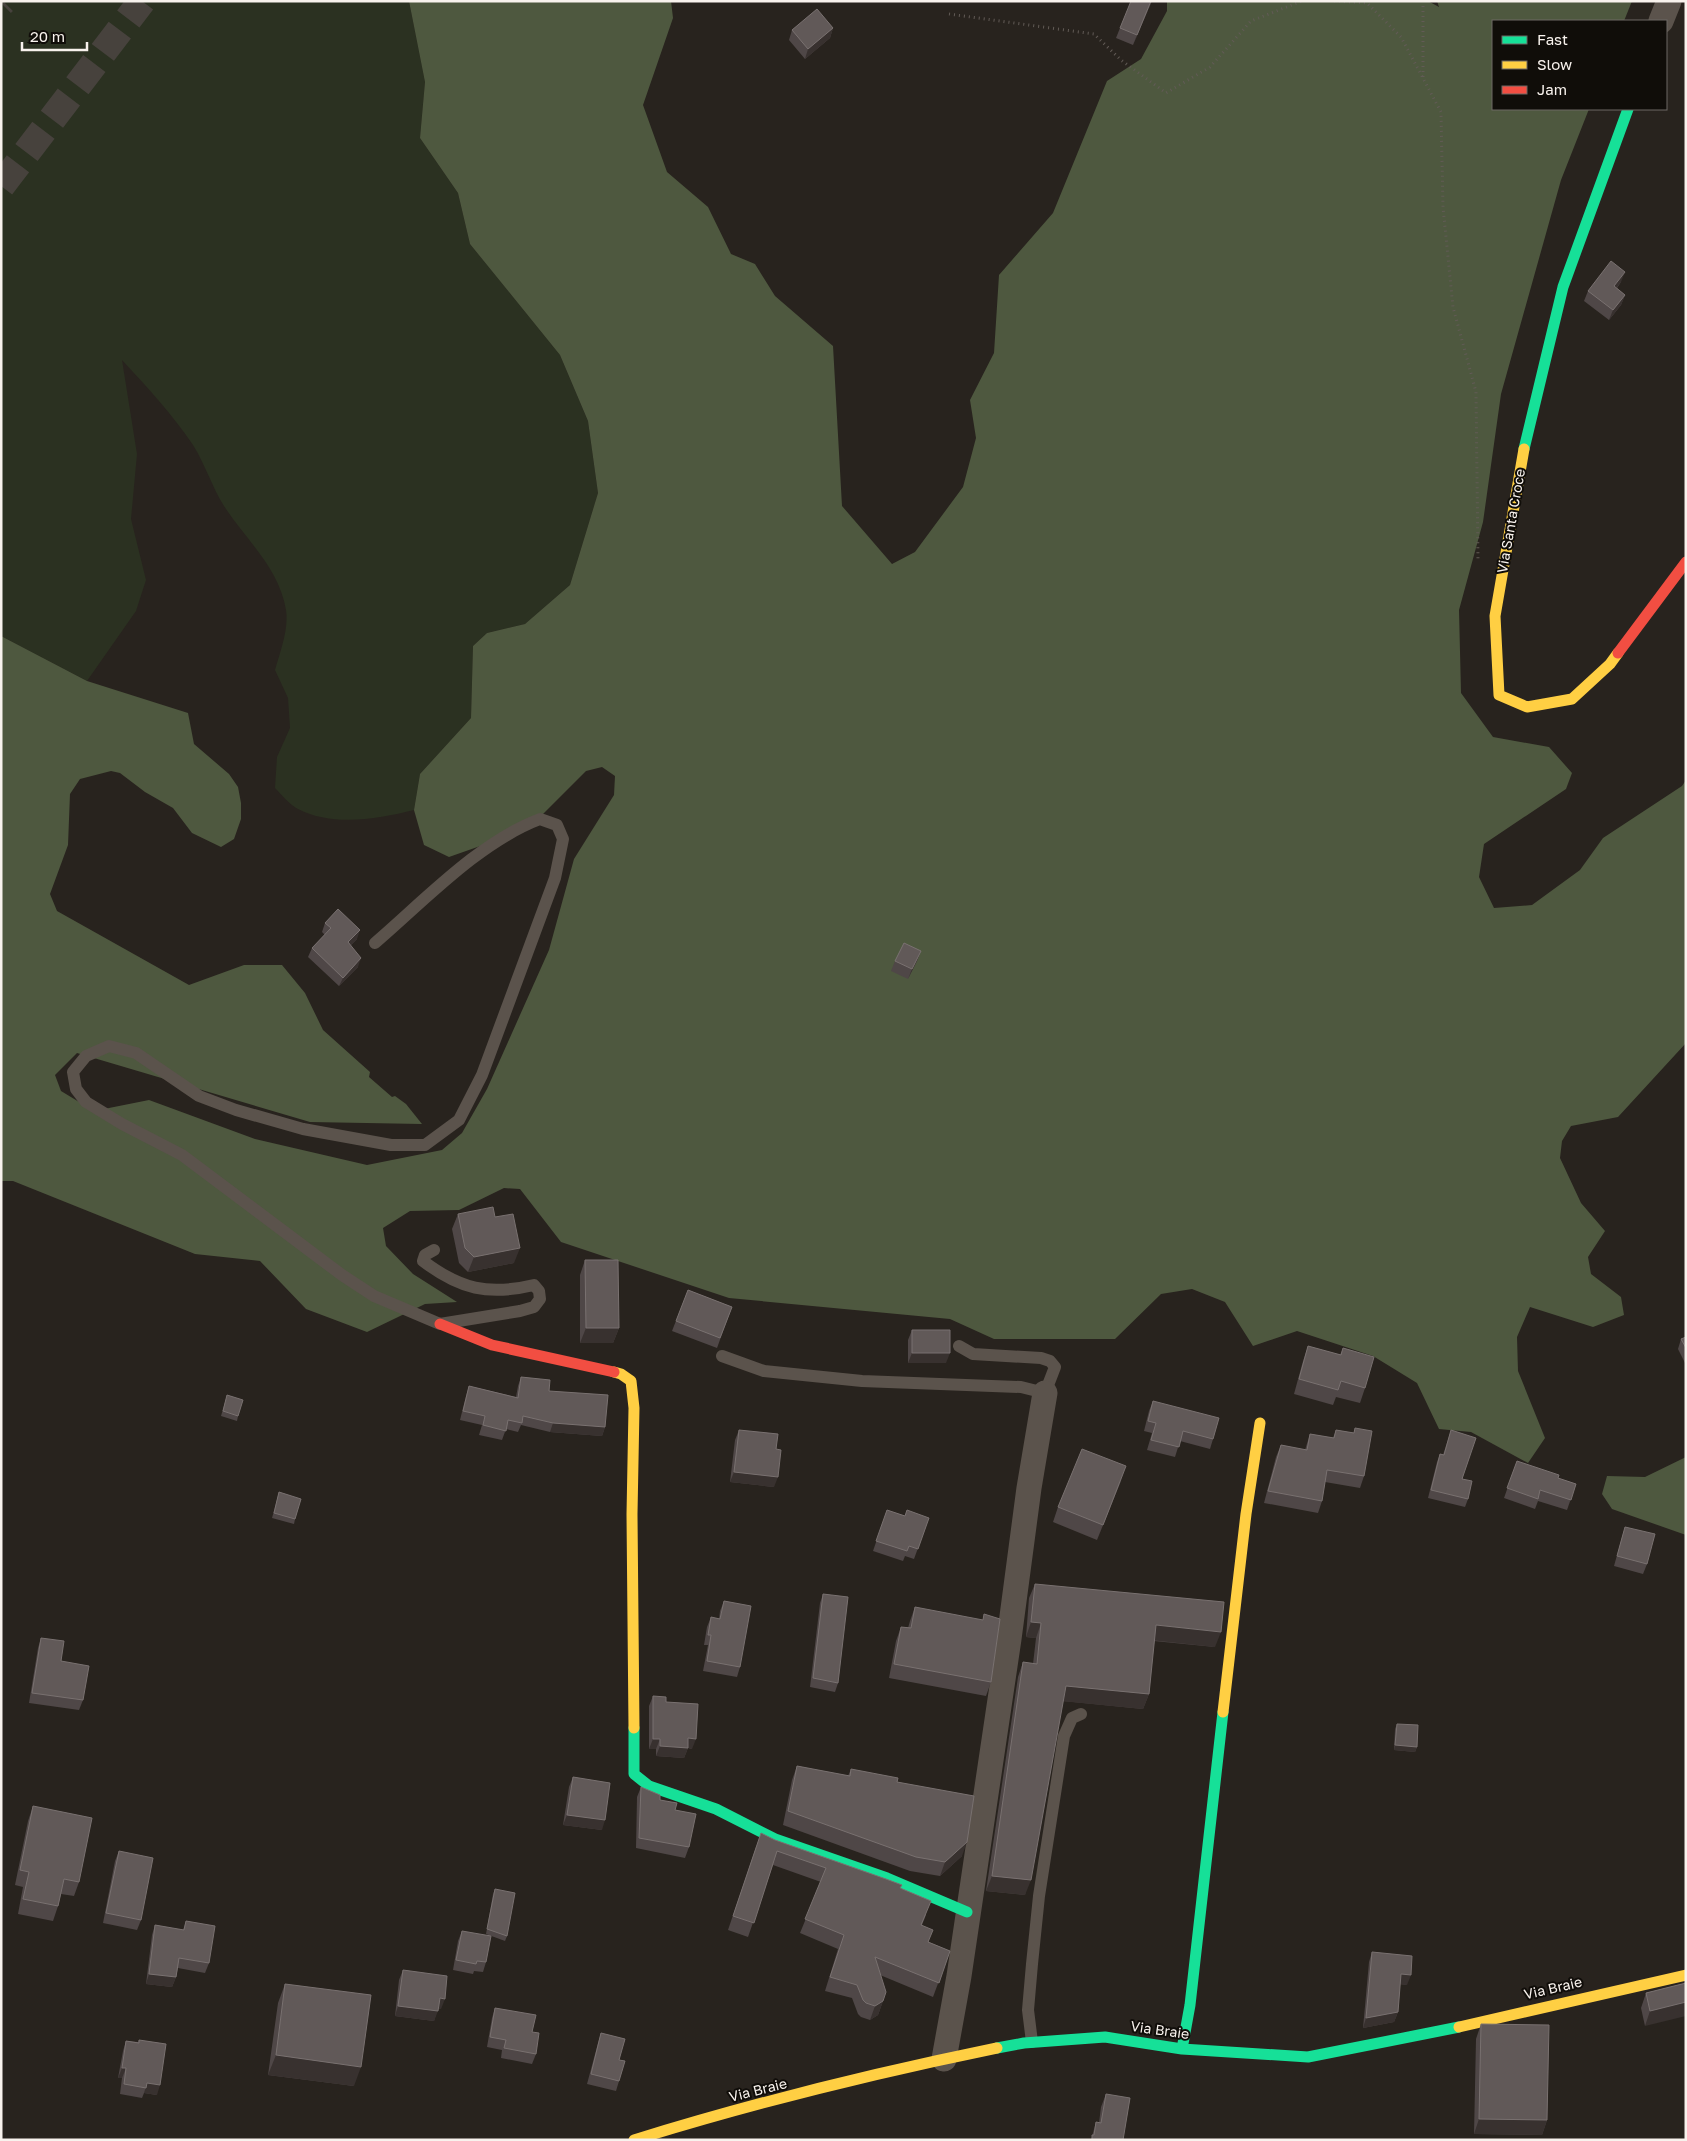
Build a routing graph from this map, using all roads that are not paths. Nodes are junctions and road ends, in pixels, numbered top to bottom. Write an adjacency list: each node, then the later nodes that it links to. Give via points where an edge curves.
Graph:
1 (1669, 1): 2 (street)
2 (1661, 20)
3 (1628, 110): 4 (street, Via Santa Croce, via 1563,287 1525,441 1495,616 1499,695 1527,707 1572,698 1610,664)
4 (1686, 562)
5 (374, 943): 7 (lane, via 447,878 519,827 540,819 556,825 563,840 555,878 482,1075 459,1120 425,1145 391,1145 303,1129 236,1110 199,1096 136,1053 109,1046 86,1056 73,1072 76,1089 86,1102 182,1154 342,1276 374,1296)
6 (434, 1250): 7 (lane, via 425,1254 423,1261 459,1285 500,1291 534,1285 540,1299 534,1307 520,1311)
7 (440, 1324): 13 (street, via 492,1345 621,1374 631,1381 634,1408 634,1774 649,1786 716,1809 775,1839 886,1878)
8 (959, 1346): 10 (lane, via 973,1354 1026,1356 1050,1361 1055,1367)
9 (722, 1356): 10 (lane, via 764,1371 862,1381 1021,1387)
10 (1045, 1393): 13 (street)
11 (1260, 1424): 16 (street, via 1246,1514 1190,2005)
12 (1081, 1714): 15 (lane, via 1072,1718 1064,1736 1039,1896 1028,2010)
13 (967, 1912): 17 (street)
14 (1686, 1975): 16 (street, Via Braie, via 1400,2040 1308,2057)
15 (1032, 2042): 16 (street, Via Braie, via 1105,2037); 17 (street, Via Braie)
16 (1182, 2049)
17 (944, 2059): 18 (street, Via Braie, via 712,2116)
18 (634, 2140)

